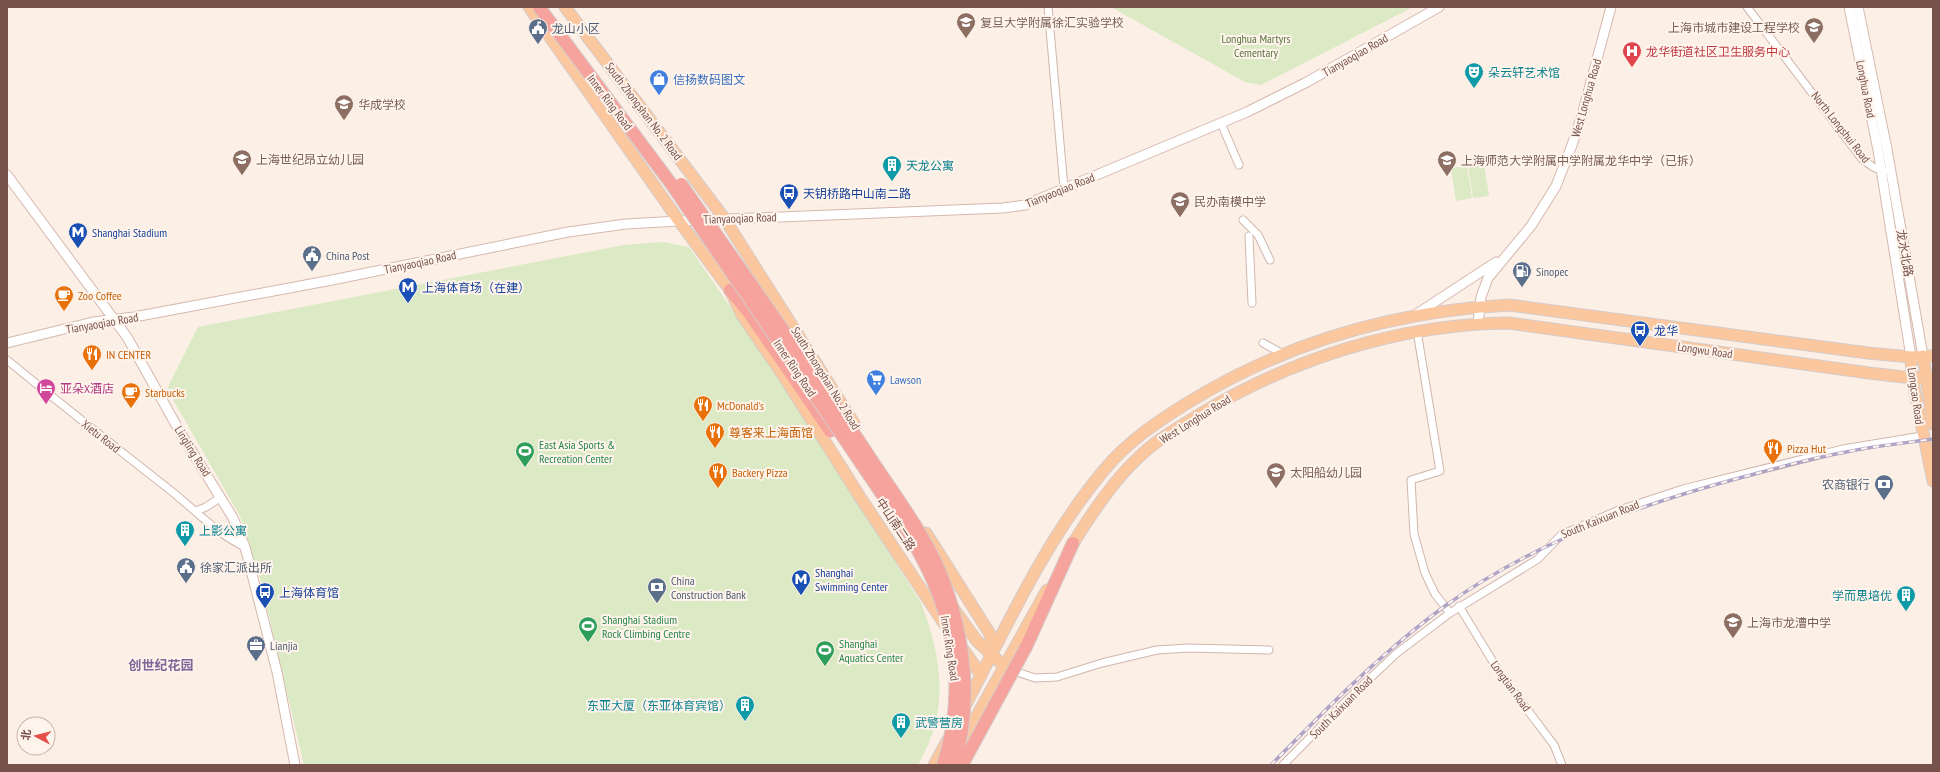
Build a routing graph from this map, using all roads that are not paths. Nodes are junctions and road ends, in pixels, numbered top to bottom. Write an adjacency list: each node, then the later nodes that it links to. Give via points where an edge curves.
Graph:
1 (529, 7): 18 (main road)
2 (539, 7): 40 (highway, Inner Ring Road, bridge, via 672,185)
3 (549, 7): 55 (highway, Inner Ring Road, bridge, via 699,210 828,395 928,548 954,610 965,677 964,719)
4 (565, 7): 16 (main road, South Zhongshan No. 2 Road)
5 (1048, 7): 15 (street)
6 (1439, 7): 11 (street, Tianyaoqiao Road, via 1307,82)
7 (1611, 7): 20 (street, West Longhua Road, via 1580,122 1556,186 1531,226)
8 (1746, 7): 13 (street, North Longshui Road, via 1862,159)
9 (1849, 7): 13 (street, Longhua Road)
10 (1858, 7): 13 (street, Longhua Road, via 1887,149)
11 (1221, 123): 12 (street); 15 (street, Tianyaoqiao Road)
12 (1239, 165)
13 (1886, 171): 32 (street); 33 (street, North Longshui Road)
14 (7, 175): 26 (street, Lingling Road)
15 (1064, 188): 16 (street, Tianyaoqiao Road, via 1025,205 1003,208)
16 (724, 218): 18 (street, Tianyaoqiao Road); 48 (main road, South Zhongshan No. 2 Road, via 974,606 990,634)
17 (1243, 220): 21 (street, via 1258,236)
18 (679, 221): 22 (main road); 26 (street, Tianyaoqiao Road, via 626,224 568,232 332,280)
19 (1249, 236): 23 (street)
20 (1506, 255): 24 (street, West Longhua Road, via 1488,278); 25 (street)
21 (1270, 260)
22 (730, 290): 40 (highway, via 749,313 863,477); 48 (main road, 中山南二路, via 750,306 894,522 977,641); 50 (main road, via 742,315 860,497)
23 (1252, 303)
24 (1479, 307): 25 (main road, West Longhua Road); 27 (street, West Longhua Road); 33 (main road, Longwu Road, via 1509,305)
25 (1415, 315): 31 (main road, West Longhua Road, via 1320,340)
26 (115, 319): 29 (street, Tianyaoqiao Road); 41 (street, Lingling Road)
27 (1478, 323): 28 (main road, West Longhua Road); 35 (main road, Longwu Road, via 1509,323)
28 (1417, 331): 43 (main road, West Longhua Road, via 1371,342 1265,378 1165,435 1138,458 1118,480); 46 (street, via 1440,471 1411,480 1414,534 1429,584)
29 (7, 343)
30 (1263, 343): 31 (street)
31 (1283, 354): 48 (main road, West Longhua Road, via 1261,362 1206,392 1157,422 1126,446 1081,499 1048,547)
32 (1928, 356): 33 (main road, Longwu Road); 36 (main road, Longcao Road)
33 (1911, 357): 35 (main road, Longcao Road)
34 (7, 360): 42 (street, Xietu Road)
35 (1912, 378): 36 (main road, Longwu Road); 38 (main road, Longcao Road)
36 (1929, 378): 37 (main road, Longcao Road)
37 (1933, 424)
38 (1922, 436): 39 (main road, Longcao Road); 45 (street, South Kaixuan Road, via 1877,442 1811,456 1683,489 1619,510 1561,535 1533,563)
39 (1933, 481)
40 (877, 487): 53 (highway, Inner Ring Road, bridge, via 909,534 923,561 935,586 947,623 953,654 956,697 950,741)
41 (221, 497): 42 (street); 44 (street, Lingling Road)
42 (196, 511): 44 (street, Xietu Road, via 225,536)
43 (1073, 543): 49 (main road, West Longhua Road); 56 (highway, bridge, via 1026,646)
44 (245, 547): 51 (street, Lingling Road, via 277,672)
45 (1459, 606): 46 (street, South Kaixuan Road); 58 (street, Longtian Road, via 1501,675 1554,744)
46 (1450, 612): 57 (street, South Kaixuan Road, via 1372,676)
47 (1269, 650): 49 (street, via 1157,650 1057,677 1035,678)
48 (992, 654): 49 (main road); 50 (main road)
49 (1005, 667): 54 (main road)
50 (981, 675): 52 (main road)
51 (295, 765)
52 (934, 765)
53 (943, 765)
54 (950, 765)
55 (954, 765)
56 (962, 765)
57 (1283, 765)
58 (1562, 765)

